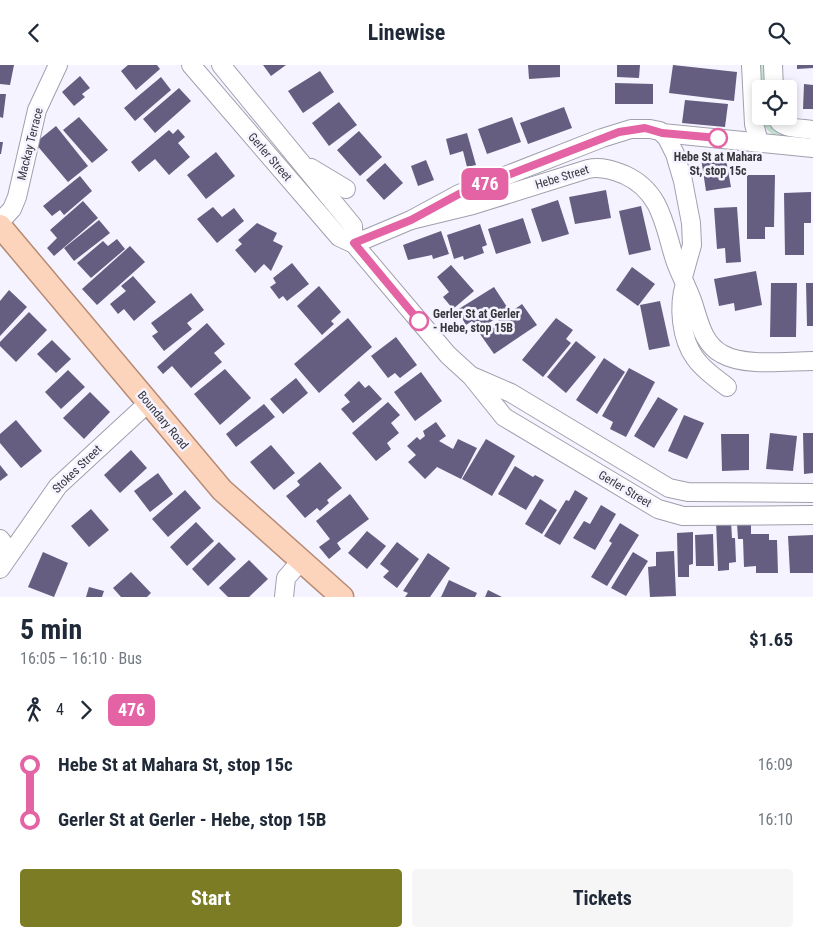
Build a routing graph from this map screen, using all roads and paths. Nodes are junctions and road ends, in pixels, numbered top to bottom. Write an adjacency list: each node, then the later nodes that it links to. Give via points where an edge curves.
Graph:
1 (58, 65): 15 (street, Mackay Terrace, via 37,110 17,197 12,209)
2 (191, 65): 17 (street, Gerler Street, via 339,237)
3 (221, 65): 12 (street, Gerler Street)
4 (751, 65): 10 (street, via 754,124)
5 (773, 65): 6 (street)
6 (774, 80)
7 (783, 125): 8 (street)
8 (813, 130)
9 (662, 133): 10 (street, Hebe Street); 14 (street, Hebe Street, via 641,128 610,135 459,194); 18 (street, via 673,149 691,223 690,258)
10 (759, 142): 11 (street, Hebe Street)
11 (813, 148)
12 (302, 163): 13 (street, Gerler Street); 17 (street, Gerler Street, via 353,226)
13 (346, 189)
14 (411, 220): 17 (street, Hebe Street); 18 (street, Hebe Street, via 465,207 583,170 602,168 634,180 654,199)
15 (0, 222)
16 (0, 226): 22 (main road, Boundary Road)
17 (354, 243): 20 (street, Gerler Street, via 448,355)
18 (684, 280): 19 (street, Hebe Street, via 705,337 722,355 751,361); 21 (street, via 681,308 688,345 699,363)
19 (813, 361)
20 (471, 376): 23 (street, Gerler Street, via 511,393 669,488 688,492); 24 (street, Gerler Street, via 504,417 658,509 683,516)
21 (727, 387)
22 (148, 403): 26 (street, Stokes Street, via 58,486); 27 (main road, Boundary Road, via 222,490)
23 (813, 493)
24 (813, 515)
25 (0, 539): 26 (street)
26 (11, 553): 28 (street, Stokes Street)
27 (301, 561): 29 (street, via 286,578); 30 (main road, Boundary Road)
28 (0, 569)
29 (284, 597)
30 (342, 597)

